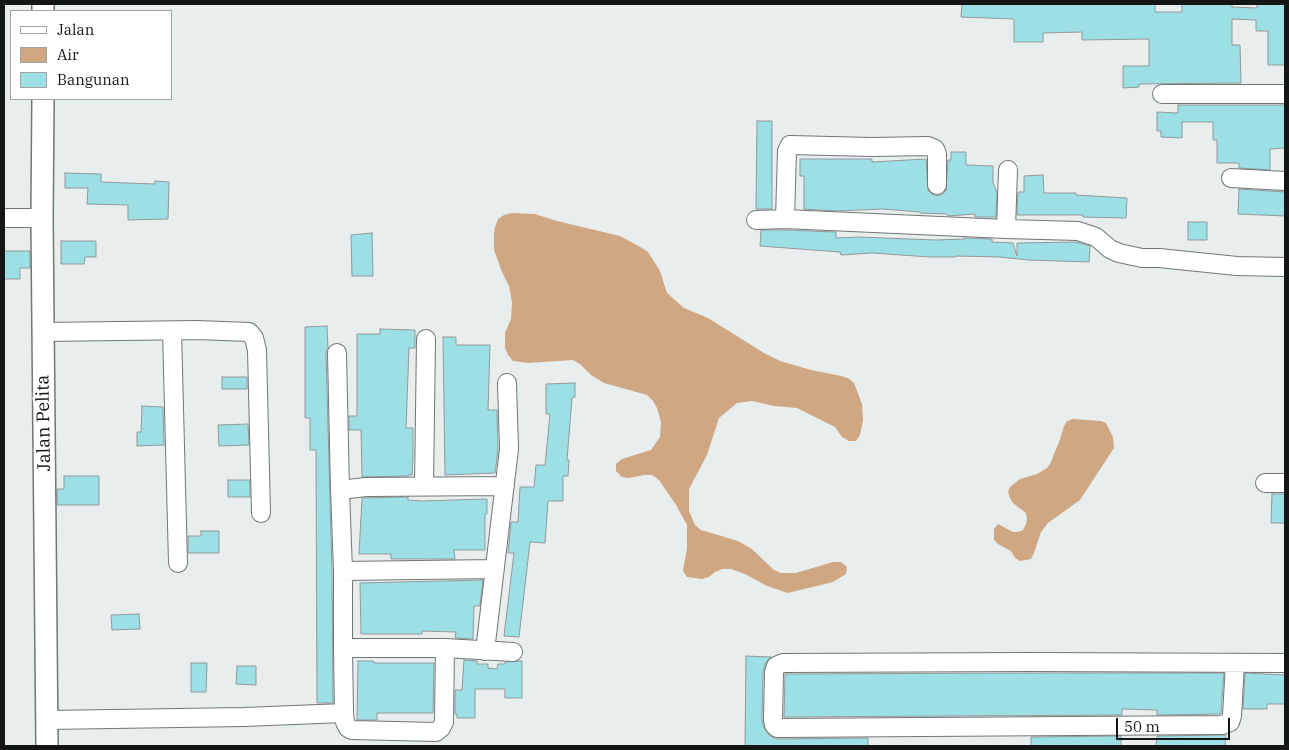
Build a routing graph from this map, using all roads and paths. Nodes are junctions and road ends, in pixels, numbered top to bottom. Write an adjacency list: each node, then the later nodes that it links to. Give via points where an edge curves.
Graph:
1 (1162, 94): 2 (street)
2 (1285, 94)
3 (43, 100): 9 (street, Jalan Pelita)
4 (1008, 170): 12 (street)
5 (1231, 178): 6 (street)
6 (1285, 181)
7 (937, 185): 10 (street, via 937,154 928,146 790,145 787,151)
8 (4, 218): 9 (street)
9 (42, 218): 15 (street, Jalan Pelita)
10 (785, 219): 11 (street); 12 (street)
11 (756, 220)
12 (1006, 229): 13 (street, via 1078,231 1096,237 1119,253 1142,258)
13 (1285, 267)
14 (172, 330): 15 (street); 24 (street, via 249,332 254,338 258,369); 25 (street)
15 (43, 332): 35 (street, Jalan Pelita)
16 (426, 339): 21 (street)
17 (337, 353): 23 (street)
18 (507, 383): 22 (street, via 509,449)
19 (1265, 483): 20 (street)
20 (1285, 483)
21 (424, 486): 22 (street); 23 (street)
22 (505, 486): 26 (street)
23 (340, 490): 27 (street)
24 (261, 513)
25 (178, 563)
26 (495, 569): 27 (street); 30 (street)
27 (343, 571): 28 (street)
28 (343, 648): 29 (street); 34 (street)
29 (444, 648): 30 (street); 34 (street, via 444,722 436,732 352,730 345,722)
30 (485, 651): 31 (street)
31 (513, 652)
32 (1235, 663): 32 (street, via 783,663 776,666 774,672 773,720 777,728 1222,725 1230,722 1232,716); 33 (street)
33 (1285, 663)
34 (344, 713): 35 (street)
35 (47, 720): 36 (street, Jalan Pelita)
36 (47, 746)

